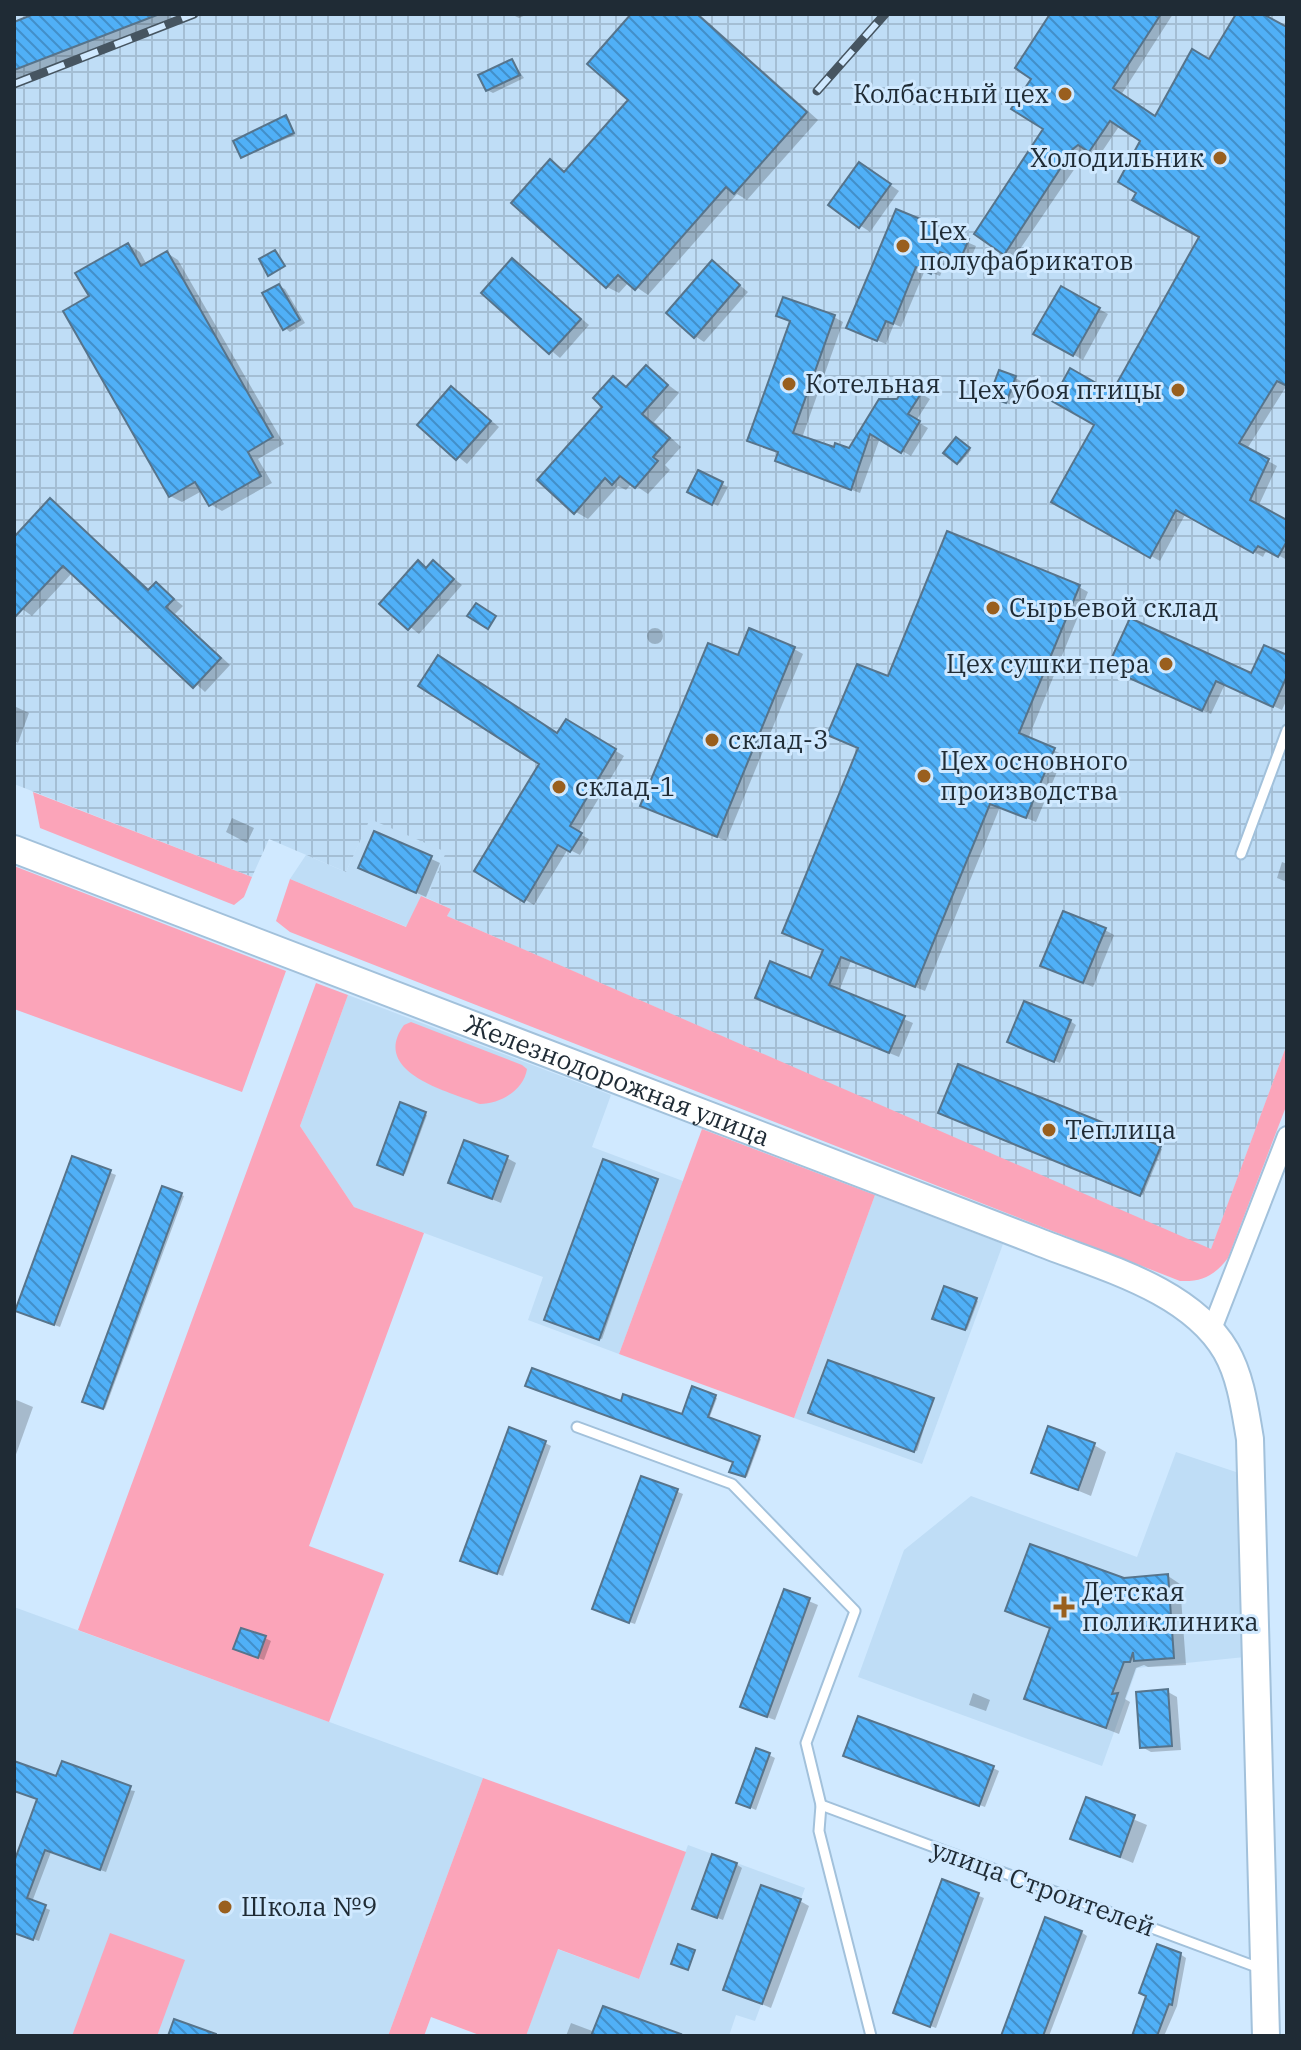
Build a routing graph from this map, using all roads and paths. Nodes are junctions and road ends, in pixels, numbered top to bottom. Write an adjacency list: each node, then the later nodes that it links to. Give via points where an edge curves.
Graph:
1 (1287, 730): 3 (lane)
2 (14, 849): 5 (main road, Железнодорожная улица, via 1034,1240 1170,1297)
3 (1241, 854)
4 (1287, 1136): 5 (street)
5 (1212, 1329): 8 (main road, via 1239,1383 1251,1448)
6 (577, 1427): 7 (lane, via 732,1484 855,1611 806,1743)
7 (821, 1805): 8 (lane, улица Строителей); 9 (lane, via 819,1831)
8 (1265, 1970): 10 (main road)
9 (871, 2036)
10 (1266, 2036)

